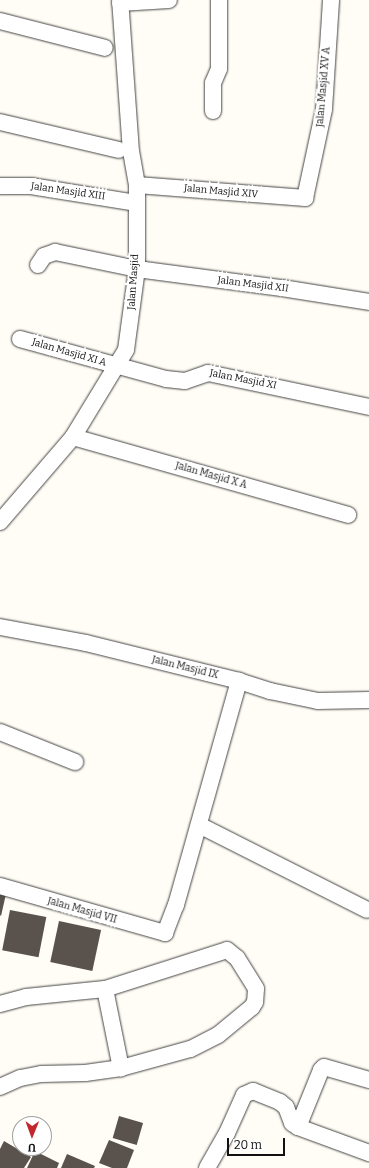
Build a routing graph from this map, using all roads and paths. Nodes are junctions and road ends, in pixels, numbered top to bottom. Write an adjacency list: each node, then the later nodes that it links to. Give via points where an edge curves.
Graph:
1 (169, 0): 4 (street)
2 (219, 0): 7 (street, via 219,69 213,83)
3 (331, 0): 12 (street, Jalan Masjid XV A, via 324,110)
4 (120, 2): 10 (street, Jalan Masjid, via 131,152)
5 (0, 22): 6 (street)
6 (105, 48)
7 (213, 111)
8 (0, 122): 9 (street)
9 (119, 150)
10 (136, 185): 12 (street, Jalan Masjid XIV, via 302,200); 13 (street, Jalan Masjid)
11 (0, 186): 13 (street, Jalan Masjid XIII, via 31,186)
12 (305, 197)
13 (136, 203): 15 (street, Jalan Masjid)
14 (38, 265): 15 (street, Jalan Masjid XII, via 44,256 55,252)
15 (137, 269): 16 (street, Jalan Masjid XII); 18 (street, Jalan Masjid, via 131,326 126,350)
16 (369, 302)
17 (20, 339): 18 (street, Jalan Masjid XI A)
18 (118, 367): 19 (street, Jalan Masjid XI, via 180,381 208,373); 20 (street, Jalan Masjid)
19 (369, 407)
20 (73, 437): 21 (street, Jalan Masjid X A); 22 (street, Jalan Masjid)
21 (348, 514)
22 (2, 515)
23 (0, 628): 24 (street, Jalan Masjid IX, via 86,643)
24 (239, 681): 25 (street, Jalan Masjid IX, via 270,691 318,701); 28 (street)
25 (369, 700)
26 (0, 732): 27 (street)
27 (75, 762)
28 (199, 824): 29 (street, Jalan Masjid VII, via 165,933); 30 (street)
29 (0, 886)
30 (366, 910)
31 (105, 989): 32 (street, via 26,997); 33 (street); 33 (street, via 227,950 237,958 256,989 256,1002 252,1008 218,1035 190,1049)
32 (0, 1004)
33 (121, 1068): 35 (street, via 85,1073 42,1074 20,1078)
34 (369, 1080): 36 (street, via 324,1067)
35 (0, 1087)
36 (298, 1127): 37 (street); 38 (street, via 292,1123 286,1107 280,1102 253,1092 244,1095 227,1134)
37 (369, 1153)
38 (207, 1168)

